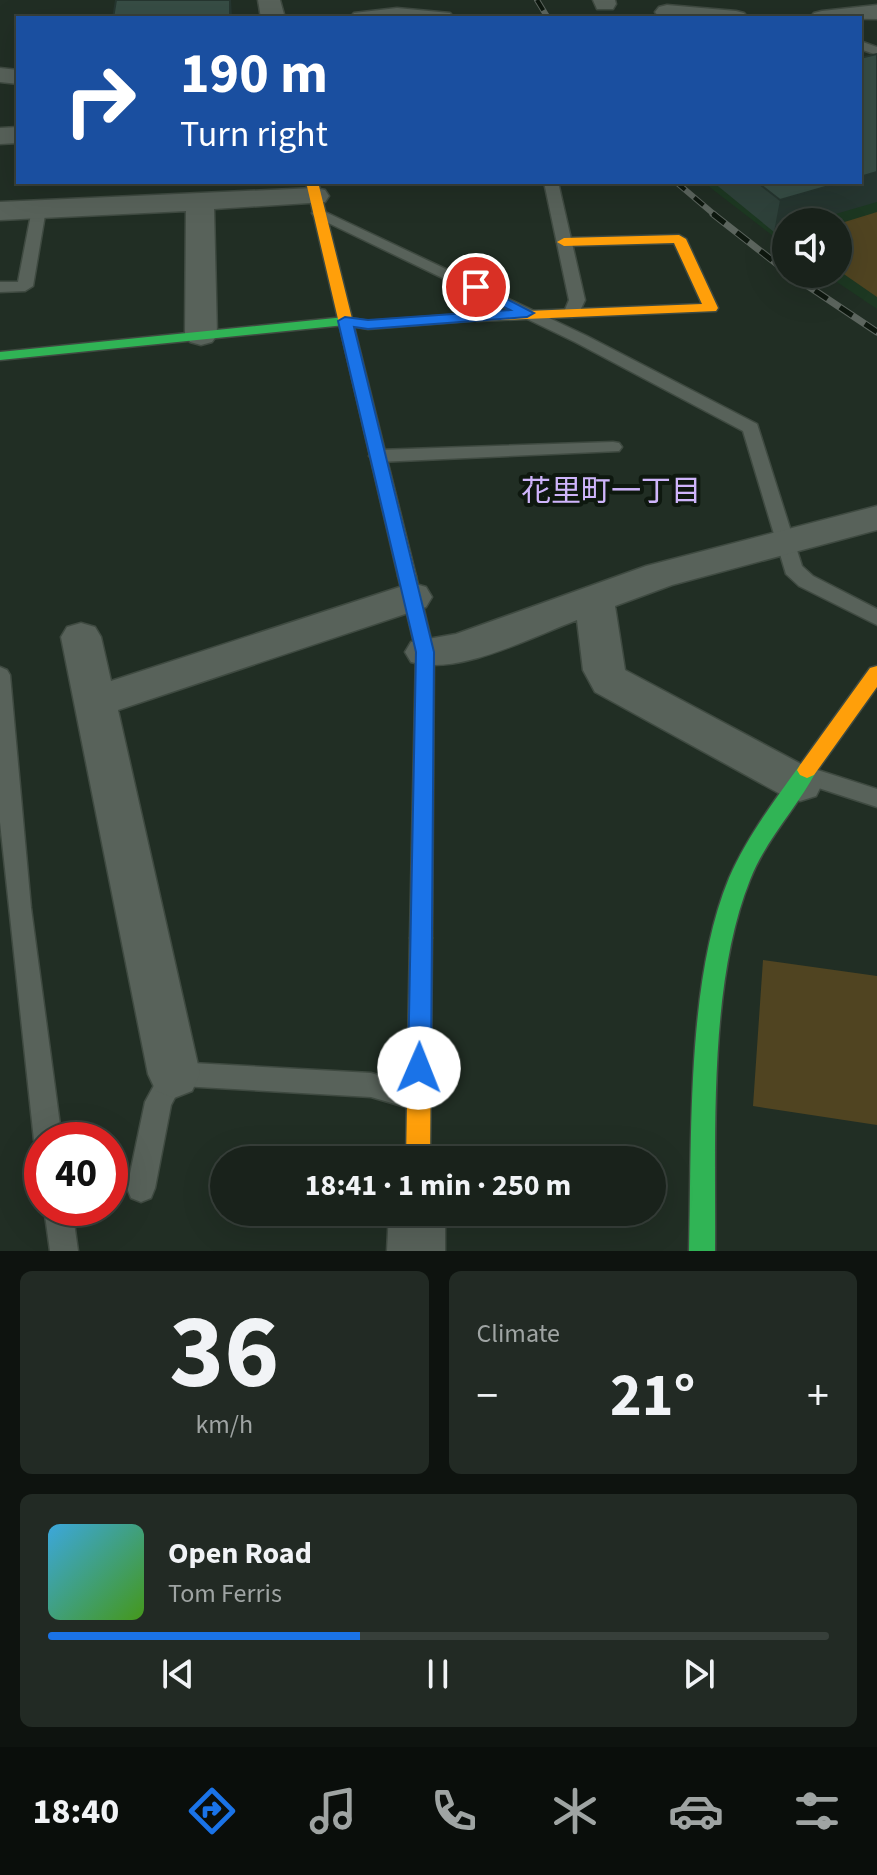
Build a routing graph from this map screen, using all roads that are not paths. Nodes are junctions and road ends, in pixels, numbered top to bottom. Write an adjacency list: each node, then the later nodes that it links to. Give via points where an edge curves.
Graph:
1 (667, 12): 3 (street)
2 (877, 12): 4 (street)
3 (703, 16)
4 (840, 16)
5 (551, 184): 11 (lane)
6 (111, 194): 8 (street); 9 (street)
7 (316, 197): 8 (street); 14 (lane); 15 (street)
8 (200, 202): 16 (street)
9 (39, 209): 10 (street); 12 (lane, via 25,286)
10 (0, 211)
11 (564, 242): 13 (lane, via 577,300); 13 (street, via 679,239 711,308)
12 (0, 287)
13 (572, 312): 14 (street)
14 (527, 313): 15 (street, via 368,325); 21 (lane, via 751,428)
15 (345, 321): 16 (street); 19 (street)
16 (201, 335): 17 (street)
17 (0, 356)
18 (613, 447): 19 (lane)
19 (378, 456): 22 (street)
20 (877, 518): 21 (street)
21 (783, 541): 23 (street, via 660,575); 24 (lane, via 793,569 806,581)
22 (412, 597): 26 (street); 29 (street)
23 (594, 600): 26 (street, via 460,648); 30 (street, via 610,681)
24 (877, 618)
25 (81, 637): 29 (street)
26 (425, 652): 33 (street)
27 (877, 673): 30 (street)
28 (0, 675): 34 (lane, via 8,798)
29 (95, 702): 32 (street)
30 (802, 780): 31 (lane); 41 (street, via 749,859 725,928 706,1073)
31 (877, 798)
32 (174, 1074): 33 (lane, via 371,1085); 36 (lane, via 158,1102)
33 (419, 1099): 35 (street)
34 (45, 1122)
35 (418, 1146)
36 (141, 1188)
37 (61, 1226): 39 (lane)
38 (417, 1226): 40 (street)
39 (64, 1251)
40 (416, 1251)
41 (702, 1251)

